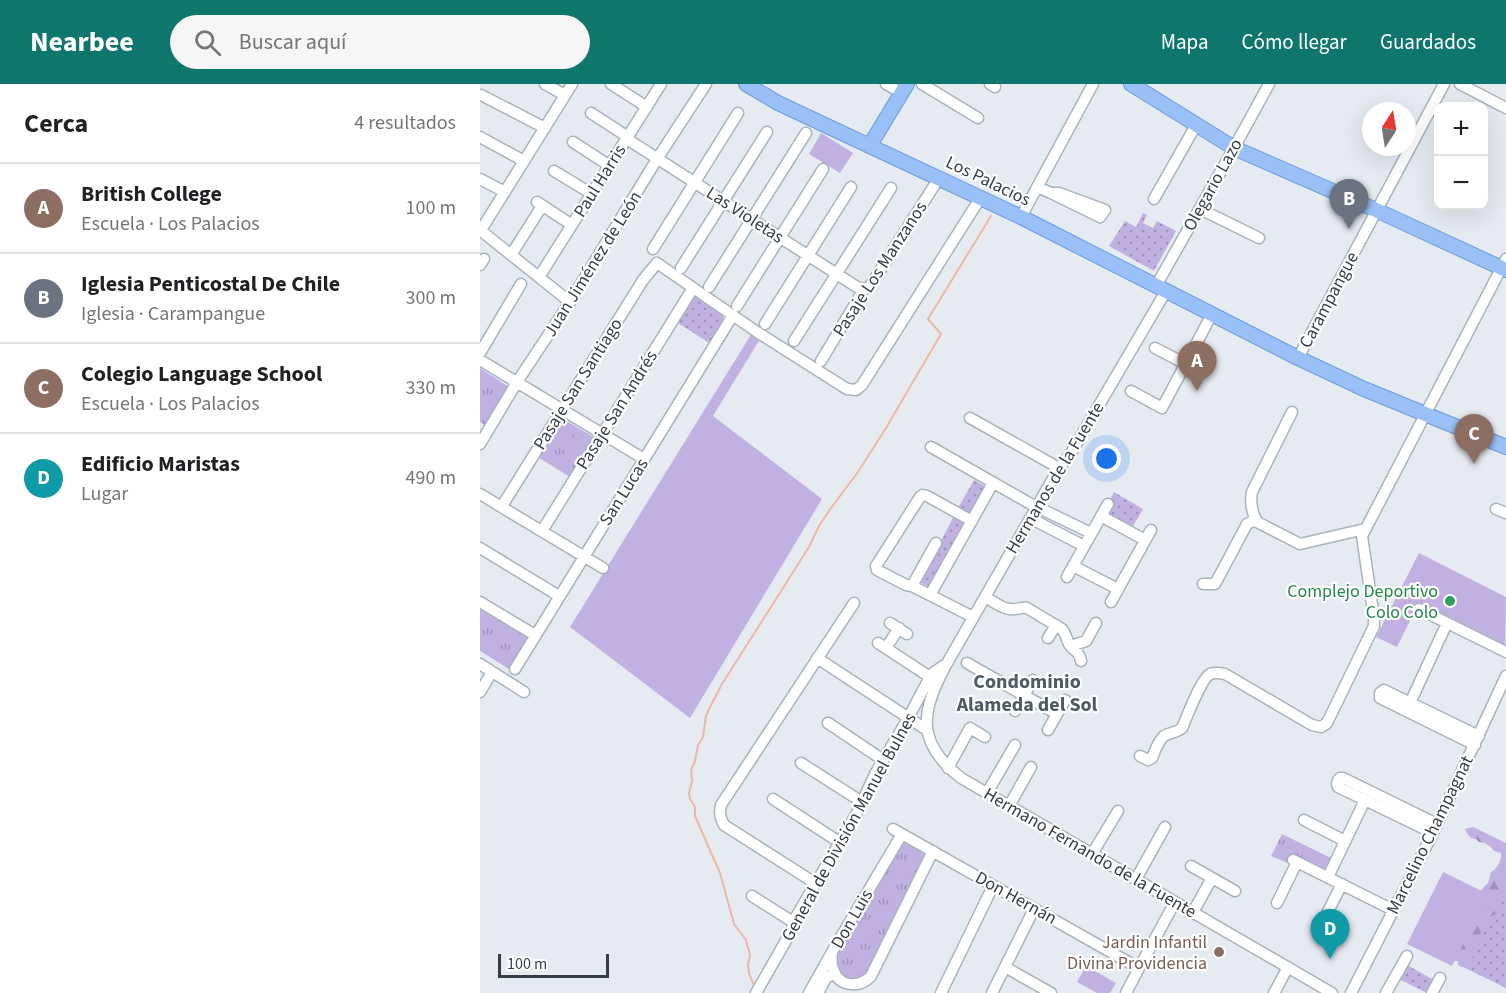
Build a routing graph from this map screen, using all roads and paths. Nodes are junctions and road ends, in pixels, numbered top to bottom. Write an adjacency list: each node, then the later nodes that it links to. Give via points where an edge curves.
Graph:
1 (487, 84): 17 (street)
2 (545, 84): 16 (street)
3 (572, 84): 16 (street)
4 (611, 84): 18 (street)
5 (661, 84): 18 (street, Paul Harris)
6 (706, 84): 32 (street, Juan Jiménez de León)
7 (746, 84): 30 (main road, Los Palacios)
8 (886, 84): 15 (street)
9 (922, 84): 22 (street)
10 (1093, 84): 41 (street)
11 (1131, 84): 23 (main road)
12 (1269, 84): 31 (street, Olegario Lazo)
13 (1444, 84): 50 (street, Carampangue)
14 (1460, 84): 19 (street)
15 (904, 88): 30 (main road)
16 (565, 95): 24 (street)
17 (481, 96): 24 (street)
18 (647, 107): 28 (street, Paul Harris)
19 (1506, 108)
20 (591, 112): 28 (street, Las Violetas)
21 (738, 113): 39 (street)
22 (978, 118)
23 (1196, 125): 31 (main road); 47 (street)
24 (545, 128): 33 (street)
25 (767, 132): 48 (street)
26 (806, 133): 52 (street)
27 (480, 137): 33 (street)
28 (627, 138): 32 (street, Las Violetas); 34 (street, Paul Harris)
29 (573, 142): 34 (street)
30 (870, 145): 37 (main road, Los Palacios)
31 (1234, 148): 49 (street, Olegario Lazo); 50 (main road)
32 (657, 159): 39 (street, Las Violetas); 69 (street, Juan Jiménez de León)
33 (524, 161): 43 (street)
34 (610, 166): 45 (street, Paul Harris)
35 (823, 169): 55 (street, San Lucas)
36 (554, 171): 45 (street)
37 (939, 177): 46 (main road, Los Palacios); 68 (street, Pasaje Los Manzanos, via 872,283)
38 (480, 179): 43 (street)
39 (694, 183): 48 (street, Las Violetas); 57 (street)
40 (851, 187): 59 (street)
41 (1037, 187): 44 (street); 51 (street)
42 (891, 188): 62 (street)
43 (505, 192): 54 (street)
44 (1052, 193)
45 (592, 194): 53 (street, Paul Harris)
46 (981, 197): 51 (main road, Los Palacios); 70 (street, via 856,390 847,389)
47 (1154, 199)
48 (723, 201): 52 (street, Las Violetas); 61 (street)
49 (1200, 209): 56 (street); 67 (street, Olegario Lazo)
50 (1376, 210): 60 (main road); 76 (street, Carampangue)
51 (1022, 217): 67 (main road, Los Palacios)
52 (752, 219): 55 (street, Las Violetas); 65 (street)
53 (572, 225): 58 (street, via 539,204); 63 (street, Paul Harris)
54 (480, 230): 58 (street)
55 (780, 237): 59 (street, Las Violetas); 70 (street, San Lucas)
56 (1259, 238)
57 (653, 249)
58 (511, 255): 63 (street)
59 (808, 256): 62 (street, Las Violetas); 72 (street)
60 (1504, 266): 84 (street)
61 (681, 268)
62 (836, 274): 68 (street, Las Violetas); 73 (street)
63 (539, 277): 69 (street)
64 (521, 284): 75 (street)
65 (709, 287)
66 (693, 288): 70 (street); 82 (street, Pasaje San Santiago, via 657,262); 86 (street, Pasaje San Andrés)
67 (1161, 288): 71 (main road, Los Palacios); 91 (street, Hermanos de la Fuente, via 1071,453)
68 (864, 289): 78 (street, Pasaje Los Manzanos)
69 (570, 302): 80 (street, Juan Jiménez de León)
70 (735, 310): 90 (street, San Lucas)
71 (1212, 314): 76 (main road, Los Palacios); 79 (street)
72 (765, 324)
73 (794, 341)
74 (1155, 348): 79 (street)
75 (480, 353)
76 (1299, 358): 84 (main road, Los Palacios)
77 (480, 360): 80 (street)
78 (821, 361)
79 (1186, 364): 81 (street, via 1162,408)
80 (517, 382): 82 (street); 87 (street, Juan Jiménez de León)
81 (1131, 391)
82 (562, 410): 86 (street); 95 (street, Pasaje San Santiago)
83 (1292, 412): 100 (street, via 1252,492)
84 (1426, 415): 89 (main road, Los Palacios); 101 (street)
85 (970, 418): 91 (street)
86 (602, 434): 90 (street); 102 (street, Pasaje San Andrés)
87 (480, 444)
88 (931, 447): 92 (street)
89 (1506, 447)
90 (644, 459): 107 (street, San Lucas)
91 (1059, 468): 96 (street, Hermanos de la Fuente)
92 (993, 483): 96 (street); 99 (street)
93 (480, 494): 95 (street)
94 (1108, 504): 97 (street)
95 (502, 506): 102 (street)
96 (1036, 507): 98 (street, Hermanos de la Fuente); 103 (street)
97 (1101, 516): 103 (street); 113 (street, via 1148,535)
98 (1030, 518): 105 (street); 116 (street, Hermanos de la Fuente)
99 (972, 521): 112 (street, via 927,496 920,497 876,566 877,570); 114 (street)
100 (1257, 521): 101 (street, via 1300,544); 111 (street, via 1247,524 1215,584)
101 (1365, 529): 156 (street, via 1362,536 1374,626 1327,723 1320,727 1312,725 1225,674 1215,673 1203,681 1182,728 1161,739 1152,758)
102 (542, 531): 107 (street)
103 (1091, 534): 105 (street)
104 (936, 543): 112 (street)
105 (1084, 546): 108 (street)
106 (480, 548): 115 (street)
107 (584, 556): 109 (street); 115 (street, San Lucas)
108 (1073, 566): 110 (street); 113 (street)
109 (603, 568)
110 (1067, 577)
111 (1203, 584)
112 (912, 586): 114 (street)
113 (1118, 589): 118 (street)
114 (930, 595): 122 (street)
115 (559, 596): 128 (street, San Lucas)
116 (986, 597): 120 (street, via 1008,609); 122 (street, Hermanos de la Fuente)
117 (480, 602): 128 (street)
118 (1111, 602)
119 (854, 603): 133 (street)
120 (1022, 607): 123 (street); 126 (street)
121 (1419, 609): 125 (street)
122 (973, 617): 132 (street, Hermanos de la Fuente)
123 (1015, 618)
124 (1096, 623): 130 (street, via 1086,641)
125 (1447, 623): 131 (street); 146 (street)
126 (1056, 625): 129 (street); 130 (street, via 1065,632)
127 (899, 628): 140 (street, via 882,646)
128 (535, 635): 137 (street, San Lucas)
129 (1048, 638)
130 (1071, 646): 134 (street, via 1080,654)
131 (1506, 652)
132 (952, 654): 136 (street, Hermanos de la Fuente); 144 (street)
133 (817, 658): 149 (street); 179 (street, via 720,812 724,825)
134 (1081, 661)
135 (480, 664): 138 (street)
136 (945, 665): 140 (street, General de División Manuel Bulnes); 152 (street, Hermano Fernando de la Fuente, via 930,700)
137 (514, 669)
138 (492, 672): 142 (street); 143 (street)
139 (1506, 676): 154 (street, Marcelino Champagnat)
140 (930, 677): 149 (street, General de División Manuel Bulnes)
141 (1033, 680): 144 (street)
142 (480, 692)
143 (524, 692)
144 (1024, 695): 147 (street); 148 (street)
145 (1065, 700): 148 (street)
146 (1410, 703): 154 (street); 154 (street, via 1381,691 1380,698)
147 (1015, 711)
148 (1057, 714): 151 (street)
149 (908, 718): 152 (street); 157 (street, General de División Manuel Bulnes)
150 (828, 723): 157 (street)
151 (1048, 729)
152 (927, 730): 159 (street, Hermano Fernando de la Fuente, via 933,748)
153 (985, 737): 159 (street, via 970,729)
154 (1477, 740): 169 (street, Marcelino Champagnat)
155 (1015, 745): 161 (street)
156 (1140, 756)
157 (883, 760): 164 (street, General de División Manuel Bulnes)
158 (801, 763): 164 (street)
159 (948, 768): 161 (street, Hermano Fernando de la Fuente)
160 (1031, 768): 165 (street)
161 (987, 793): 165 (street, Hermano Fernando de la Fuente)
162 (773, 799): 172 (street)
163 (1365, 800): 169 (street); 169 (street, via 1338,787 1337,781 1343,778); 171 (street)
164 (862, 802): 172 (street, General de División Manuel Bulnes)
165 (1009, 806): 174 (street, Hermano Fernando de la Fuente)
166 (1118, 811): 174 (street)
167 (1304, 820): 171 (street)
168 (1165, 827): 178 (street)
169 (1435, 828): 187 (street, Marcelino Champagnat)
170 (898, 831): 173 (street, Don Hernán); 191 (street, Don Luis)
171 (1345, 841): 176 (street)
172 (839, 842): 179 (street, General de División Manuel Bulnes)
173 (933, 851): 181 (street, Don Hernán); 196 (street, Don Luis, via 871,976 854,985)
174 (1092, 854): 178 (street, Hermano Fernando de la Fuente)
175 (1191, 866): 177 (street)
176 (1328, 877): 180 (street); 185 (street, via 1295,861)
177 (1212, 878): 182 (street); 188 (street)
178 (1136, 879): 184 (street, Hermano Fernando de la Fuente)
179 (815, 884): 189 (street, General de División Manuel Bulnes)
180 (1342, 884): 187 (street); 190 (street)
181 (993, 886): 186 (street, Don Hernán); 202 (street)
182 (1235, 891)
183 (752, 896): 189 (street)
184 (1175, 902): 188 (street, Hermano Fernando de la Fuente); 194 (street)
185 (1277, 903)
186 (1034, 909): 193 (street); 194 (street, Don Hernán)
187 (1393, 910): 208 (street, Marcelino Champagnat)
188 (1193, 912): 195 (street, Hermano Fernando de la Fuente)
189 (793, 922): 199 (street, General de División Manuel Bulnes)
190 (1319, 929)
191 (832, 952): 196 (street, Don Luis); 197 (street)
192 (1407, 956): 209 (street)
193 (1005, 967): 203 (street); 204 (street)
194 (1138, 968): 205 (street)
195 (1288, 968): 206 (street); 207 (street, Hermano Fernando de la Fuente)
196 (835, 973): 197 (street)
197 (822, 978): 200 (street); 201 (street)
198 (1440, 978): 210 (street)
199 (756, 993)
200 (809, 993)
201 (818, 993)
202 (941, 993)
203 (992, 993)
204 (1051, 993)
205 (1126, 993)
206 (1274, 993)
207 (1332, 993)
208 (1351, 993)
209 (1386, 993)
210 (1432, 993)

